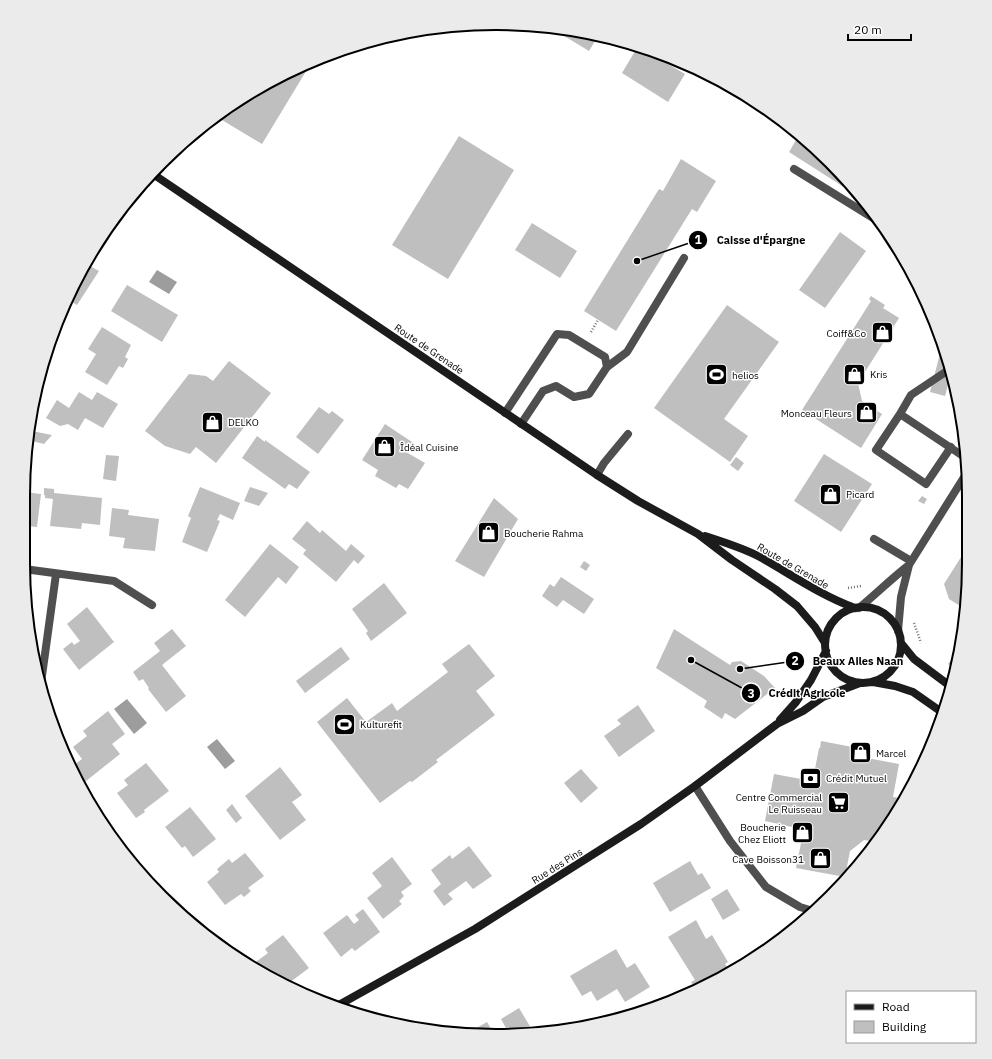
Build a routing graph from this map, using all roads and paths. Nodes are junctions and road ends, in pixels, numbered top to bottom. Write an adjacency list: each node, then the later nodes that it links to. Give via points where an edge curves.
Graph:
1 (794, 169): 3 (street)
2 (157, 177): 7 (main road, Route de Grenade)
3 (868, 215)
4 (684, 258): 5 (street, via 627,352)
5 (607, 367): 7 (street, via 605,358 569,335 557,334); 9 (street, via 589,394 574,397 556,386 543,391)
6 (945, 372): 8 (street, via 911,395)
7 (505, 413): 9 (main road, Route de Grenade)
8 (900, 414): 11 (street); 11 (street, via 876,450 926,484)
9 (521, 424): 13 (main road, Route de Grenade)
10 (628, 434): 13 (street)
11 (950, 447): 12 (street)
12 (960, 454)
13 (597, 475): 15 (main road, Route de Grenade)
14 (962, 481): 17 (street)
15 (698, 534): 21 (main road, Route de Grenade, via 742,549 835,601); 26 (main road, Route de Grenade, via 797,606 815,627)
16 (874, 539): 17 (street)
17 (910, 563): 21 (street); 23 (street, via 901,597)
18 (30, 570): 19 (street)
19 (56, 574): 20 (street, via 114,581); 27 (street)
20 (152, 605)
21 (857, 608): 23 (main road, via 875,609 882,613 892,621); 26 (main road, via 844,613 834,621 828,631)
22 (913, 619): 25 (path)
23 (898, 632): 24 (main road)
24 (901, 643): 28 (main road, via 898,660 893,668 888,674); 30 (main road, via 914,659)
25 (922, 645)
26 (825, 647): 29 (main road, via 832,667 837,673); 31 (main road, Rue des Pins, via 811,680)
27 (43, 670)
28 (872, 682): 29 (main road); 32 (main road, via 913,692)
29 (860, 683): 33 (main road, Rue des Pins, via 823,697)
30 (946, 683)
31 (796, 702): 33 (street); 34 (main road, Rue des Pins)
32 (938, 710)
33 (803, 711): 34 (main road, Rue des Pins)
34 (777, 724): 35 (main road, Rue des Pins)
35 (695, 786): 36 (street, via 730,841 766,887); 37 (main road, Rue des Pins, via 641,824 475,929)
36 (807, 909)
37 (343, 1003)

